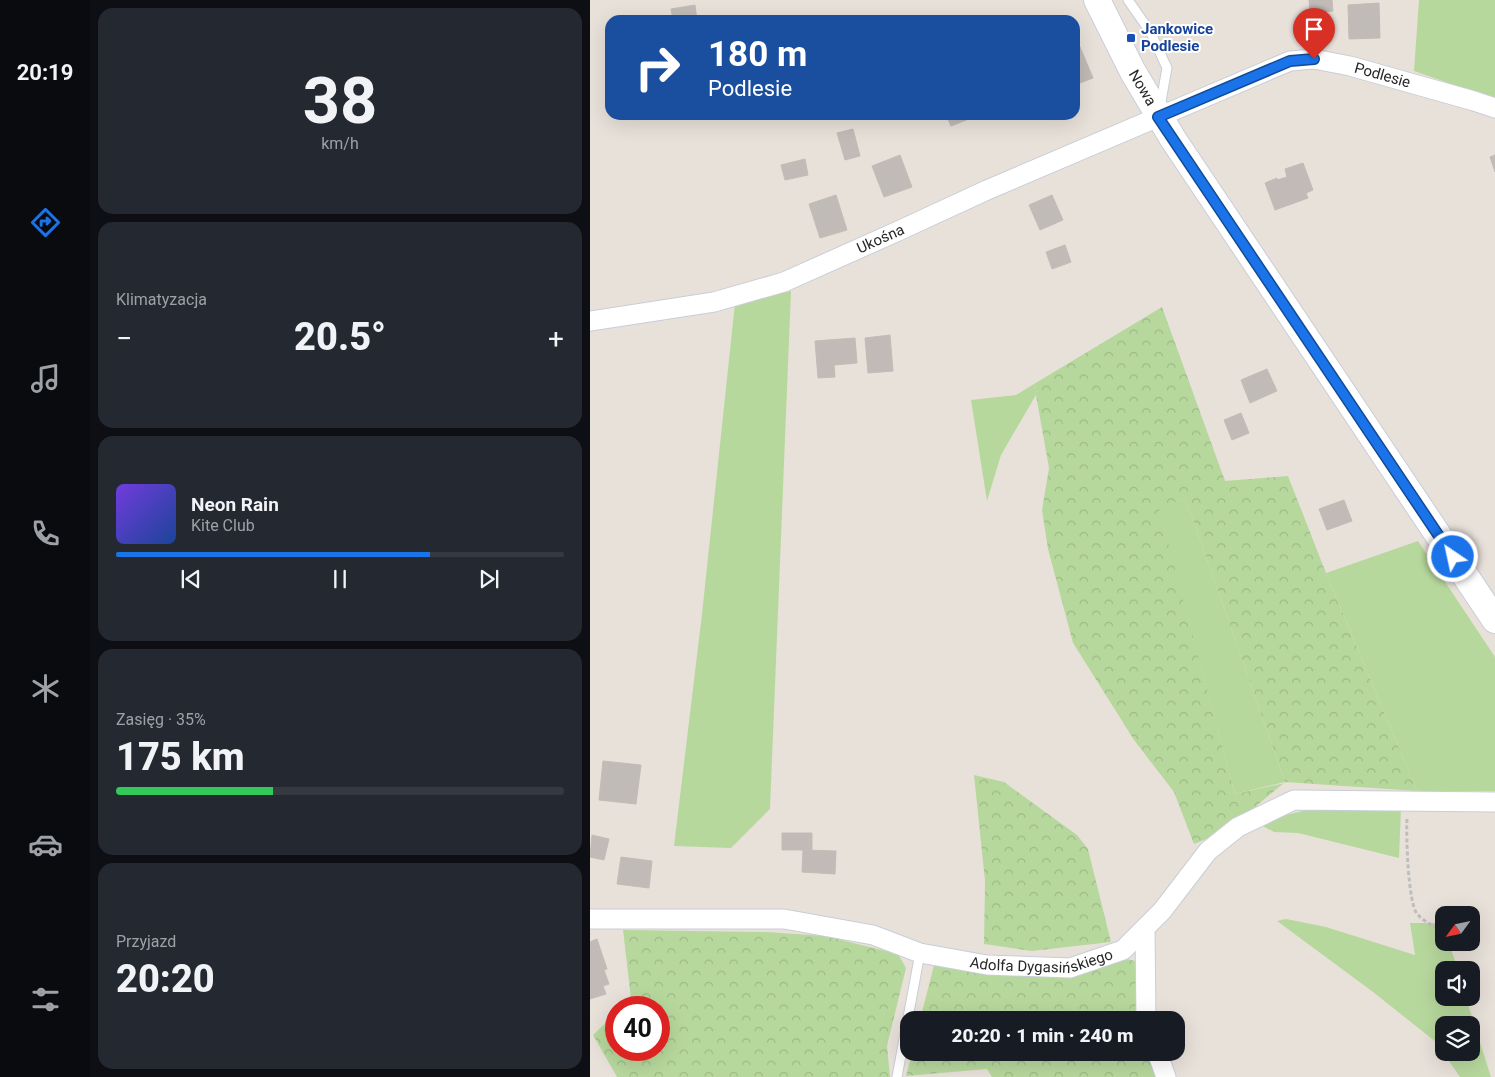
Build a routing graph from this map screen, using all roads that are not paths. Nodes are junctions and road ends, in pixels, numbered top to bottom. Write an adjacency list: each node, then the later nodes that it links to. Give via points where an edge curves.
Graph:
1 (1097, 0): 4 (street, Nowa)
2 (1128, 0): 4 (lane, via 1151,33 1167,68)
3 (1495, 108): 4 (street, Podlesie, via 1350,66 1314,59 1276,66)
4 (1158, 117): 5 (street, Ukośna, via 784,282 714,302); 6 (street, Nowa)
5 (590, 321)
6 (1495, 620)
7 (1495, 802): 9 (street, Adolfa Dygasińskiego, via 1294,800 1238,827 1208,851)
8 (590, 919): 10 (street, Adolfa Dygasińskiego, via 784,919 873,936)
9 (1145, 928): 10 (street, Adolfa Dygasińskiego, via 1123,950 1070,968 987,965); 11 (street)
10 (920, 953): 13 (lane)
11 (1146, 1011)
12 (1160, 1061): 14 (street)
13 (898, 1077)
14 (1166, 1077)

